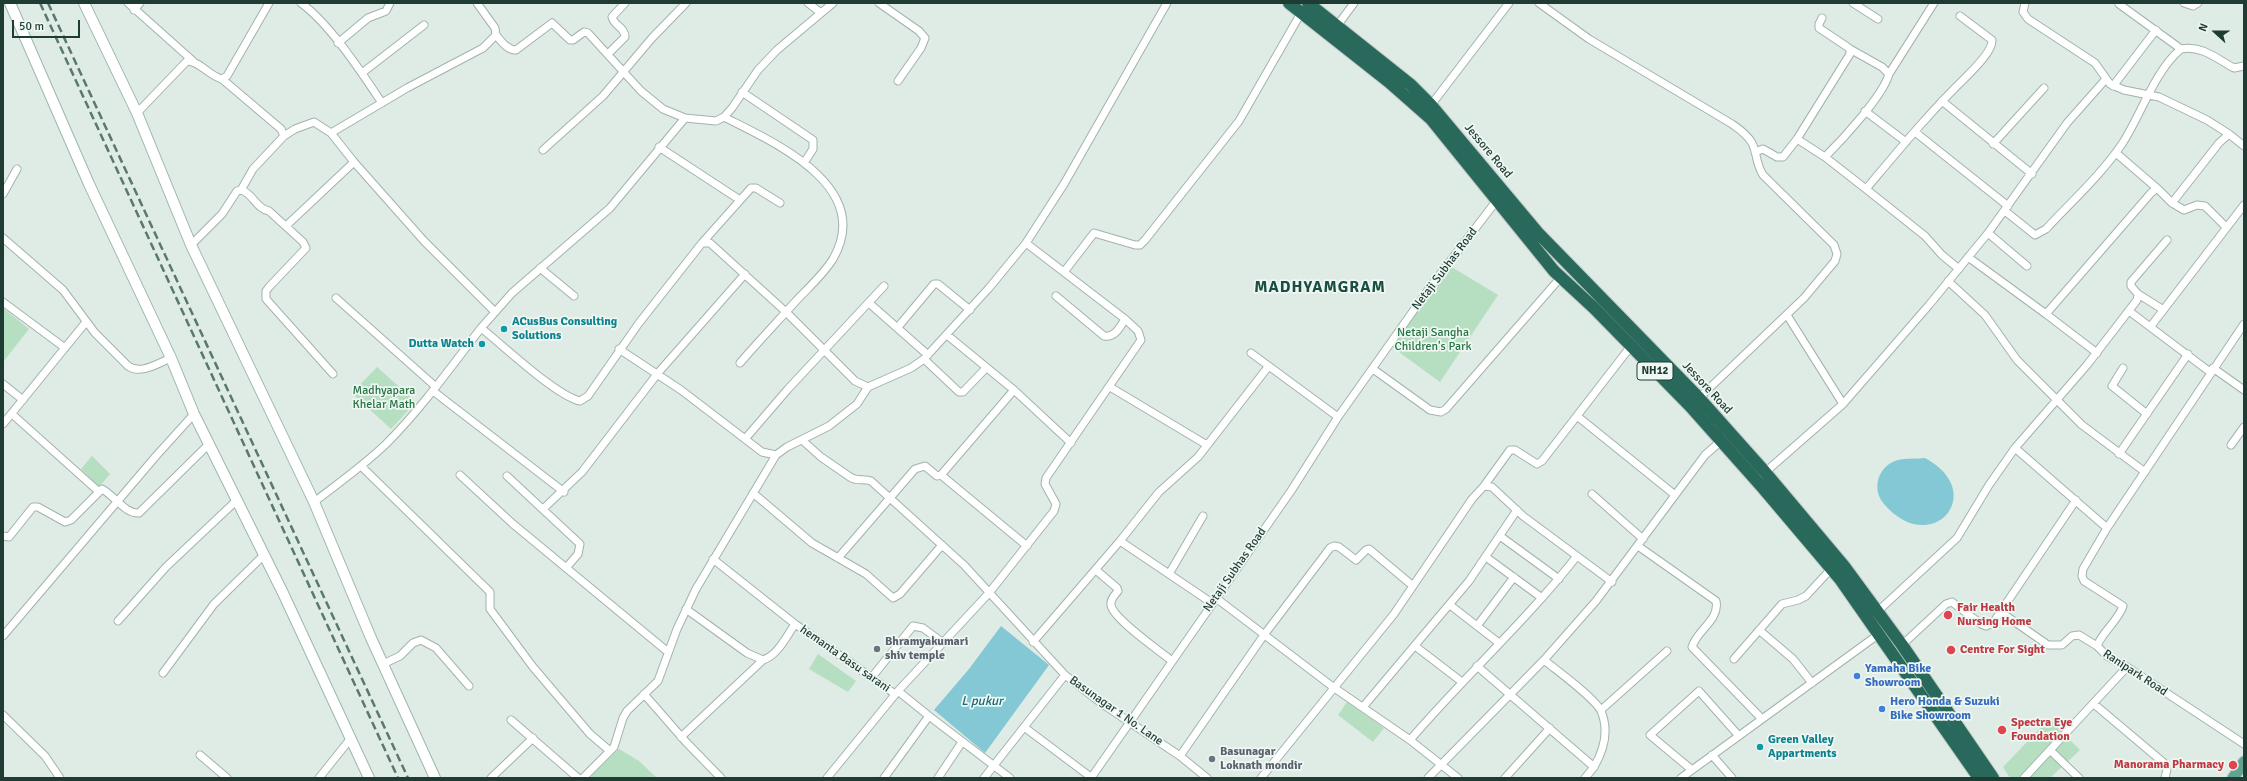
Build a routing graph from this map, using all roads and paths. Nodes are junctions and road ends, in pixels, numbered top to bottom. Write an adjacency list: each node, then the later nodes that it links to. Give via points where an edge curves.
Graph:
1 (10, 3): 131 (street, via 89,184)
2 (84, 3): 56 (street)
3 (128, 3): 26 (street)
4 (140, 3): 26 (street)
5 (269, 3): 45 (street, via 231,72)
6 (302, 3): 36 (street)
7 (390, 3): 36 (street, via 386,11 368,18)
8 (477, 3): 35 (street, via 496,28)
9 (625, 3): 39 (street, via 612,17 623,30 625,37)
10 (686, 3): 42 (street)
11 (808, 3): 27 (street)
12 (833, 3): 27 (street)
13 (879, 3): 46 (street, via 925,38 921,48)
14 (1167, 3): 92 (street, via 1064,184)
15 (1289, 3): 28 (highway, NH12)
16 (1308, 3): 33 (highway, Jessore Road / NH12)
17 (1354, 3): 33 (street)
18 (1510, 3): 54 (street)
19 (1540, 3): 69 (street, via 1589,39 1732,124 1746,134)
20 (1853, 3): 31 (street)
21 (1934, 3): 44 (street)
22 (2025, 3): 47 (street, via 2023,12 2028,18 2095,63)
23 (2184, 3): 24 (street, via 2193,6)
24 (2198, 3)
25 (2119, 4): 34 (street)
26 (134, 10): 40 (street)
27 (821, 13): 50 (street, via 767,60)
28 (1301, 13): 81 (highway, NH12, via 1419,108); 98 (street, via 1238,121 1145,240 1140,245 1135,245 1094,233)
29 (1960, 16): 52 (street, via 1992,40 1992,44 1973,70)
30 (1822, 18): 37 (street, via 1819,24 1822,31)
31 (1878, 19)
32 (424, 25): 43 (street)
33 (1337, 26): 54 (highway, Jessore Road / NH12, via 1411,85)
34 (2156, 30): 38 (street); 48 (street)
35 (496, 35): 39 (street, via 506,47 516,50 552,23 570,40 584,32 588,33); 53 (street, via 483,48)
36 (338, 42): 43 (street)
37 (1850, 49): 44 (street, via 1882,67); 63 (street, via 1848,58)
38 (2181, 49): 41 (street, via 2194,48 2205,51 2234,68); 51 (street, via 2168,60)
39 (608, 54): 42 (street)
40 (192, 61): 45 (street); 56 (street, via 182,64)
41 (2244, 66)
42 (624, 71): 58 (street, via 651,100); 68 (street, via 583,115)
43 (362, 73): 53 (street)
44 (1889, 74): 55 (street)
45 (222, 79): 62 (street, via 280,129)
46 (898, 80)
47 (2105, 80): 48 (street); 75 (street, via 2067,123)
48 (2113, 86): 51 (street)
49 (2044, 88): 65 (street)
50 (742, 92): 57 (street); 73 (street, via 813,140 813,149)
51 (2150, 94): 61 (street, via 2207,120); 70 (street)
52 (1942, 101): 59 (street); 65 (street)
53 (382, 103): 60 (street)
54 (1431, 105): 146 (highway, Jessore Road / NH12, via 1539,234)
55 (1865, 111): 64 (street); 71 (street)
56 (137, 113): 93 (street)
57 (724, 117): 58 (street, via 716,121); 73 (street, via 786,149)
58 (685, 118): 67 (street)
59 (1915, 132): 64 (street); 85 (street)
60 (331, 133): 62 (street, via 314,122 295,128); 72 (street)
61 (2229, 134): 66 (street); 83 (street)
62 (284, 136): 77 (street, via 253,169)
63 (1797, 139): 69 (street, via 1783,157 1777,157 1763,149); 71 (street)
64 (1906, 142): 76 (street)
65 (1993, 144): 75 (street)
66 (2244, 146)
67 (659, 147): 80 (street); 96 (street, via 610,208)
68 (543, 150)
69 (1755, 152): 115 (street, via 1757,165 1763,175 1834,245 1837,254 1831,267)
70 (2116, 153): 78 (street); 85 (street, via 2040,234 2035,235)
71 (1825, 157): 76 (street)
72 (354, 162): 86 (street); 111 (street, via 432,250)
73 (804, 163): 113 (street, via 833,193 839,206 841,233 834,257 826,270)
74 (17, 169): 79 (street)
75 (2032, 174): 85 (street)
76 (1866, 189): 97 (street, via 1925,236)
77 (241, 190): 86 (street, via 246,191 259,206); 93 (street)
78 (2160, 190): 83 (street); 114 (street, via 2156,189 2151,193)
79 (3, 194)
80 (740, 200): 82 (street, via 751,188 756,188); 91 (street)
81 (1497, 200): 100 (highway, NH12); 136 (street, Netaji Subhas Road, via 1428,290)
82 (780, 202)
83 (2172, 203): 87 (street, via 2184,210 2197,205 2205,206)
84 (2244, 205): 87 (street)
85 (2006, 208): 88 (street)
86 (286, 226): 139 (street, via 306,248 269,287 266,291 266,300)
87 (2226, 228): 109 (street)
88 (1988, 233): 94 (street); 95 (street)
89 (3, 238): 117 (street, via 63,290)
90 (2167, 240): 103 (street, via 2131,282 2131,286)
91 (702, 243): 99 (street, via 710,243); 125 (street)
92 (1026, 243): 98 (street); 110 (street)
93 (191, 245): 183 (street)
94 (1968, 257): 97 (street); 114 (street)
95 (2027, 266)
96 (540, 268): 104 (street); 111 (street)
97 (1959, 269): 101 (street)
98 (1064, 272): 116 (street)
99 (745, 274): 113 (street); 138 (street)
100 (1561, 278): 123 (highway, NH12); 136 (street, via 1441,412 1430,410)
101 (1948, 281): 148 (street, via 1985,315 2017,360); 149 (street)
102 (884, 286): 108 (street)
103 (2138, 294): 109 (street); 112 (street)
104 (574, 296)
105 (1056, 296): 116 (street, via 1104,336 1115,332)
106 (336, 298): 143 (street)
107 (3, 302): 124 (street)
108 (869, 303): 120 (street); 126 (street)
109 (2162, 309): 119 (street)
110 (970, 310): 120 (street, via 938,284 934,284); 122 (street)
111 (494, 311): 121 (street)
112 (2129, 311): 119 (street); 128 (street)
113 (786, 312): 126 (street); 132 (street)
114 (2046, 314): 128 (street)
115 (1787, 315): 146 (street); 149 (street)
116 (1125, 319): 142 (street, via 1138,331 1141,340)
117 (86, 322): 124 (street); 131 (street, via 120,360 133,370 141,370)
118 (2244, 324): 137 (street)
119 (2151, 326): 129 (street)
120 (898, 327): 130 (street)
121 (481, 328): 125 (street, via 553,386 580,401 588,396); 143 (street)
122 (947, 335): 130 (street); 134 (street)
123 (1631, 346): 153 (street); 159 (highway, NH12)
124 (65, 348): 147 (street)
125 (619, 350): 138 (street)
126 (824, 352): 141 (street, via 855,381); 157 (street)
127 (1251, 353): 133 (street)
128 (2097, 353): 148 (street)
129 (2188, 354): 137 (street); 152 (street)
130 (926, 357): 134 (street, via 960,392 963,392); 141 (street, via 910,368)
131 (171, 358): 151 (street)
132 (740, 363)
133 (1268, 367): 154 (street); 162 (street)
134 (986, 368): 144 (street)
135 (2123, 368): 152 (street, via 2112,386)
136 (1373, 369): 154 (street, Netaji Subhas Road)
137 (2212, 370): 145 (street); 168 (street)
138 (658, 373): 157 (street); 175 (street, via 592,461)
139 (333, 374)
140 (3, 384): 147 (street)
141 (868, 387): 158 (street, via 857,404 846,414)
142 (1110, 387): 160 (street); 162 (street)
143 (434, 389): 167 (street, via 386,444); 175 (street)
144 (1014, 390): 160 (street); 170 (street)
145 (2244, 390)
146 (1699, 398): 172 (highway, Jessore Road / NH12)
147 (23, 400): 150 (street)
148 (2057, 400): 164 (street); 165 (street, via 2082,425)
149 (1842, 404): 172 (street)
150 (12, 414): 155 (street); 174 (street)
151 (194, 414): 161 (street); 182 (street)
152 (2147, 414): 165 (street)
153 (1577, 416): 173 (street, via 1537,464 1515,450 1510,450); 178 (street)
154 (1338, 417): 210 (street, Netaji Subhas Road, via 1291,491)
155 (3, 424)
156 (2244, 428): 163 (street)
157 (745, 439): 166 (street, via 762,452)
158 (802, 440): 166 (street); 179 (street, Basunagar 1 No. Lane, via 820,457 850,478 871,481)
159 (1721, 441): 172 (highway, NH12); 178 (street, via 1704,455)
160 (1071, 443): 193 (street, via 1046,478 1045,484 1056,504 1054,511)
161 (209, 444): 180 (street); 182 (street, via 142,511 133,513)
162 (1207, 445): 191 (street, via 1190,465 1159,492)
163 (2231, 446)
164 (2015, 448): 181 (street); 213 (street, via 1957,538)
165 (2119, 454): 168 (street)
166 (776, 455): 176 (street)
167 (361, 466): 183 (street); 265 (street, via 490,592 490,609 533,667 590,734)
168 (2145, 472): 187 (street)
169 (460, 475): 200 (street)
170 (941, 475): 179 (street, via 937,476 925,466 920,466); 193 (street)
171 (507, 476): 184 (street)
172 (1761, 476): 202 (highway, NH12); 213 (highway, Jessore Road / NH12, via 1844,566)
173 (1484, 486): 185 (street, via 1492,487); 207 (street, via 1472,499)
174 (98, 491): 182 (street, via 102,489); 188 (street, via 71,520 65,522 38,507 33,508 9,537)
175 (564, 492): 184 (street)
176 (753, 493): 197 (street, via 812,542); 199 (street)
177 (1592, 494): 190 (street)
178 (1675, 495): 190 (street)
179 (889, 497): 192 (street, Basunagar 1 No. Lane); 197 (street)
180 (237, 500): 195 (street); 215 (street, via 166,567)
181 (2076, 500): 187 (street); 214 (street)
182 (119, 501): 221 (street)
183 (314, 502): 234 (street)
184 (543, 509): 200 (street, via 580,544 578,554)
185 (1517, 510): 189 (street); 196 (street)
186 (1204, 516): 203 (street)
187 (2107, 528): 227 (street, Ranipark Road, via 2083,569 2082,576 2084,581 2123,606)
188 (3, 536)
189 (1500, 536): 198 (street); 205 (street)
190 (1643, 539): 194 (street)
191 (1120, 541): 201 (street); 203 (street)
192 (942, 545): 197 (street, via 900,594 893,598 866,574); 208 (street, Basunagar 1 No. Lane)
193 (1027, 546): 208 (street)
194 (1638, 546): 206 (street); 252 (street, via 1716,601 1716,614 1692,647)
195 (264, 555): 237 (street, via 214,604); 259 (street)
196 (1577, 556): 205 (street); 206 (street)
197 (838, 558)
198 (1486, 558): 204 (street); 211 (street)
199 (713, 559): 212 (street); 216 (street, hemanta Basu sarani)
200 (566, 568): 229 (street)
201 (1096, 570): 223 (street); 233 (street, via 1117,588 1110,604 1117,614 1133,631)
202 (1830, 570): 218 (street, via 1806,596 1782,604); 219 (highway, NH12)
203 (1169, 574): 210 (street)
204 (1514, 577): 209 (street); 217 (street)
205 (1559, 579): 209 (street)
206 (1612, 582): 232 (street)
207 (1413, 586): 220 (street, via 1369,549 1356,560 1334,546 1325,552); 243 (street, via 1394,614)
208 (989, 593): 222 (street); 223 (street, Basunagar 1 No. Lane)
209 (1542, 598): 224 (street)
210 (1214, 600): 220 (street); 233 (street, Netaji Subhas Road)
211 (1450, 605): 217 (street); 225 (street)
212 (686, 609): 229 (street); 231 (street, via 747,653)
213 (1877, 612): 226 (highway, Jessore Road / NH12)
214 (2002, 613): 226 (street, via 1993,623 1986,626 1952,602 1946,604); 227 (street, via 2048,645 2062,645 2072,636 2079,636)
215 (118, 621)
216 (795, 624): 231 (street, hemanta Basu sarani, via 770,658); 239 (street, hemanta Basu sarani)
217 (1477, 626): 224 (street)
218 (1759, 630): 230 (street); 241 (street, via 1793,660)
219 (1879, 634): 241 (street); 264 (highway, NH12)
220 (1264, 635): 243 (street); 268 (street)
221 (3, 636)
222 (942, 642): 239 (street, via 923,628 913,626); 244 (street)
223 (1033, 642): 238 (street, Basunagar 1 No. Lane)
224 (1499, 643): 235 (street)
225 (1415, 646): 240 (street); 248 (street)
226 (1902, 646): 264 (highway, Jessore Road / NH12)
227 (2097, 646): 236 (street, Ranipark Road, via 2107,656)
228 (1667, 651): 249 (street)
229 (668, 652): 245 (street, via 658,681)
230 (1734, 659)
231 (763, 660): 258 (street, hemanta Basu sarani)
232 (1544, 660): 246 (street); 249 (street)
233 (1172, 661): 254 (street, Netaji Subhas Road)
234 (383, 664): 242 (street, via 400,656 413,643 421,640 436,648); 279 (street)
235 (1477, 666): 240 (street); 246 (street)
236 (2127, 666): 247 (street); 263 (street, Ranipark Road)
237 (163, 673)
238 (1065, 675): 254 (street, Basunagar 1 No. Lane); 255 (street)
239 (872, 677): 244 (street, hemanta Basu sarani)
240 (1462, 682): 261 (street)
241 (1812, 683): 252 (street)
242 (469, 686)
243 (1333, 687): 248 (street); 291 (street)
244 (897, 692): 251 (street, hemanta Basu sarani); 284 (street)
245 (644, 694): 258 (street); 265 (street, via 623,718 617,741)
246 (1510, 694): 256 (street); 271 (street)
247 (2094, 704): 266 (street); 302 (street, via 2164,763 2167,768)
248 (1363, 707): 261 (street)
249 (1601, 710): 273 (street, via 1605,731 1604,743)
250 (3, 715): 276 (street, via 45,756)
251 (929, 716): 262 (street, hemanta Basu sarani); 285 (street)
252 (1762, 719): 257 (street)
253 (512, 720): 260 (street)
254 (1130, 722): 268 (street, Basunagar 1 No. Lane); 289 (street, Netaji Subhas Road)
255 (1024, 727): 272 (street); 289 (street)
256 (1550, 728): 273 (street); 294 (street)
257 (1739, 736): 269 (street); 274 (street, via 1699,690 1650,735)
258 (681, 737): 283 (street)
259 (351, 738): 275 (street); 278 (street)
260 (533, 738): 280 (street); 281 (street)
261 (1410, 740): 271 (street)
262 (962, 742): 272 (street, hemanta Basu sarani); 286 (street)
263 (2244, 744)
264 (1964, 746): 298 (highway, NH12); 299 (highway, Jessore Road / NH12)
265 (610, 751): 282 (street)
266 (2051, 751): 300 (street); 301 (street)
267 (200, 755): 277 (street)
268 (1180, 756): 290 (street, Basunagar 1 No. Lane)
269 (1712, 756): 274 (street); 297 (street)
270 (2244, 762): 303 (main road)
271 (1441, 764): 292 (street); 293 (street)
272 (994, 765): 287 (street); 288 (street)
273 (1594, 766): 295 (street)
274 (1692, 770): 296 (street)
275 (366, 776)
276 (60, 778)
277 (227, 778)
278 (319, 778)
279 (435, 778)
280 (491, 778)
281 (578, 778)
282 (583, 778)
283 (722, 778)
284 (827, 778)
285 (884, 778)
286 (938, 778)
287 (984, 778)
288 (1010, 778)
289 (1091, 778)
290 (1207, 778)
291 (1261, 778)
292 (1428, 778)
293 (1458, 778)
294 (1505, 778)
295 (1585, 778)
296 (1681, 778)
297 (1732, 778)
298 (1979, 778)
299 (1993, 778)
300 (2024, 778)
301 (2078, 778)
302 (2165, 778)
303 (2233, 778)

